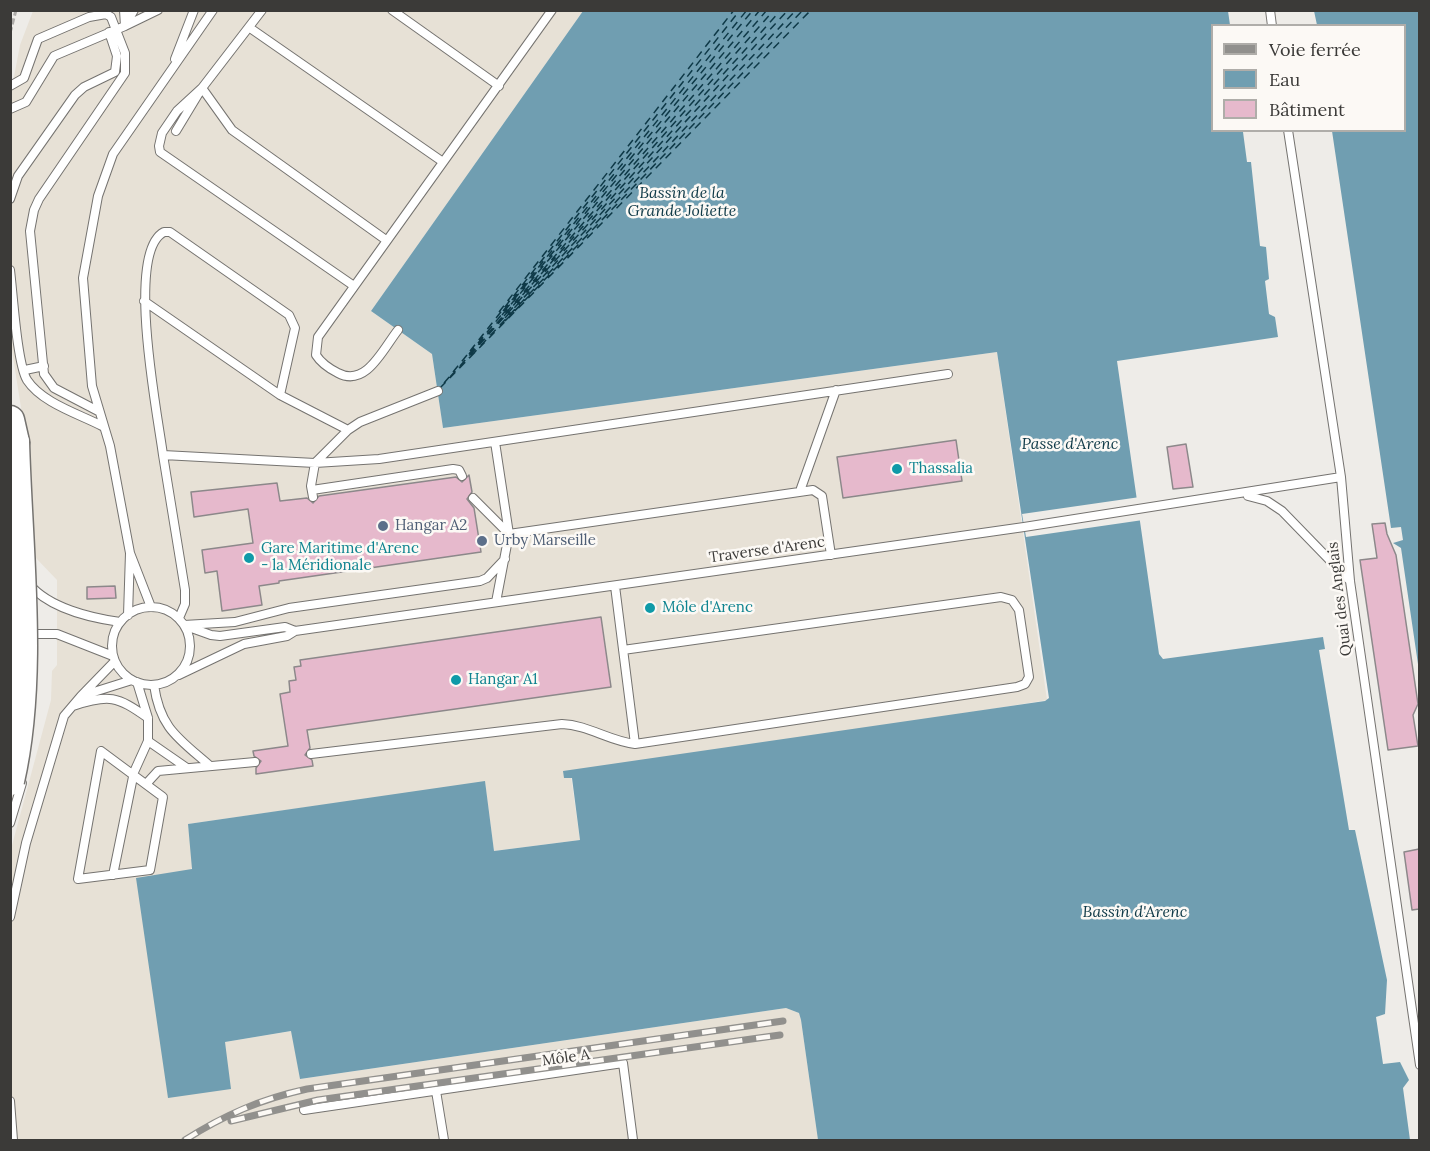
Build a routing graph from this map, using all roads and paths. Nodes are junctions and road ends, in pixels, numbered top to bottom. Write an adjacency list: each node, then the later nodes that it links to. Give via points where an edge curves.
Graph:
1 (16, 10): 15 (path)
2 (124, 10): 12 (lane)
3 (134, 10): 12 (lane)
4 (147, 10): 11 (lane)
5 (158, 10): 11 (lane)
6 (195, 10): 16 (lane)
7 (213, 10): 16 (lane)
8 (262, 10): 13 (lane)
9 (392, 10): 18 (lane)
10 (552, 10): 18 (lane)
11 (141, 18): 12 (lane)
12 (125, 26): 14 (lane)
13 (250, 28): 19 (lane); 23 (lane)
14 (112, 30): 17 (lane, via 109,15 100,14 42,37 24,78); 20 (lane, via 54,56 26,102); 24 (lane, via 117,56 115,72 75,95 18,176); 30 (lane, via 125,53 122,81 39,199 31,223)
15 (10, 33)
16 (165, 78): 36 (lane, via 119,144 105,172 85,258 83,278 92,386)
17 (10, 86)
18 (499, 86): 23 (lane)
19 (201, 88): 21 (lane); 25 (lane, via 232,130); 27 (lane, via 166,127 160,139 160,152)
20 (10, 109)
21 (176, 131)
22 (1288, 132): 44 (lane, Quai des Anglais)
23 (443, 162): 25 (lane)
24 (10, 199)
25 (386, 240): 27 (lane)
26 (10, 270): 31 (lane)
27 (354, 286): 29 (lane, via 318,337 317,358 342,375 359,376)
28 (144, 301): 35 (lane); 35 (lane, via 146,272 155,240 158,234 170,232 294,321); 41 (lane)
29 (398, 330)
30 (44, 366): 31 (lane); 36 (lane, via 44,374 54,388)
31 (25, 370): 38 (lane, via 27,380 44,396)
32 (948, 374): 33 (lane)
33 (836, 390): 40 (lane); 45 (lane)
34 (438, 391): 39 (lane)
35 (280, 395): 39 (lane)
36 (98, 411): 38 (lane)
37 (10, 420): 83 (highway, bridge, via 15,442 22,675)
38 (102, 426): 49 (lane, via 110,446)
39 (348, 430): 42 (lane)
40 (495, 442): 42 (lane, via 379,459); 48 (lane)
41 (163, 455): 42 (lane); 60 (lane, via 185,590)
42 (315, 463): 43 (lane, via 312,493 453,469)
43 (462, 476)
44 (1341, 477): 46 (lane, Traverse d'Arenc); 53 (lane, Quai des Anglais)
45 (800, 491): 48 (lane); 50 (lane, via 813,490 822,496)
46 (1244, 495): 50 (lane, Traverse d'Arenc); 53 (lane, Traverse d'Arenc, via 1267,501 1282,511)
47 (473, 498): 48 (lane)
48 (509, 534): 51 (lane)
49 (130, 554): 58 (lane); 59 (lane)
50 (831, 555): 54 (lane, Traverse d'Arenc)
51 (505, 558): 57 (lane); 60 (lane, via 480,581 289,608 235,622)
52 (10, 562): 55 (lane)
53 (1350, 581): 88 (lane, Quai des Anglais)
54 (615, 586): 57 (lane, Traverse d'Arenc); 68 (lane)
55 (32, 588): 56 (lane); 62 (lane, via 57,604 100,620)
56 (33, 599)
57 (496, 602): 64 (lane, Traverse d'Arenc)
58 (151, 607): 59 (lane); 60 (lane, via 161,608)
59 (128, 615): 62 (lane)
60 (182, 621): 63 (lane, Traverse d'Arenc, via 211,636); 70 (lane, via 189,635 188,659)
61 (36, 622): 65 (lane)
62 (120, 622): 69 (lane, via 114,632)
63 (272, 630): 64 (lane, Traverse d'Arenc, via 285,627); 66 (lane)
64 (295, 631): 66 (lane, Traverse d'Arenc)
65 (37, 634): 67 (lane); 69 (lane, via 57,634)
66 (253, 642): 70 (lane, Traverse d'Arenc)
67 (36, 645)
68 (623, 650): 77 (lane); 77 (lane, via 1000,597 1012,600 1019,610 1029,671 1023,686)
69 (114, 658): 71 (lane, via 122,672); 73 (lane)
70 (175, 677): 72 (lane)
71 (135, 681): 72 (lane); 73 (lane); 75 (lane)
72 (154, 685): 80 (lane, via 164,723)
73 (81, 696): 74 (lane)
74 (72, 707): 75 (lane, via 110,697); 87 (lane, via 63,716 48,765)
75 (148, 718): 76 (lane)
76 (148, 741): 81 (lane); 82 (lane)
77 (635, 744): 78 (lane, via 586,727 562,724)
78 (311, 754)
79 (255, 762): 80 (lane)
80 (209, 765): 81 (lane)
81 (187, 768): 84 (lane, via 158,771)
82 (134, 772): 84 (lane); 86 (lane); 86 (lane, via 101,751 78,879)
83 (17, 777): 85 (lane)
84 (147, 783): 86 (lane, via 163,797 150,870)
85 (10, 823)
86 (113, 875)
87 (10, 917)
88 (1419, 1065)
89 (436, 1090): 91 (lane, Môle A); 93 (lane); 94 (lane, Môle A, via 623,1064)
90 (10, 1101): 92 (lane)
91 (304, 1110)
92 (13, 1140)
93 (444, 1140)
94 (633, 1140)

